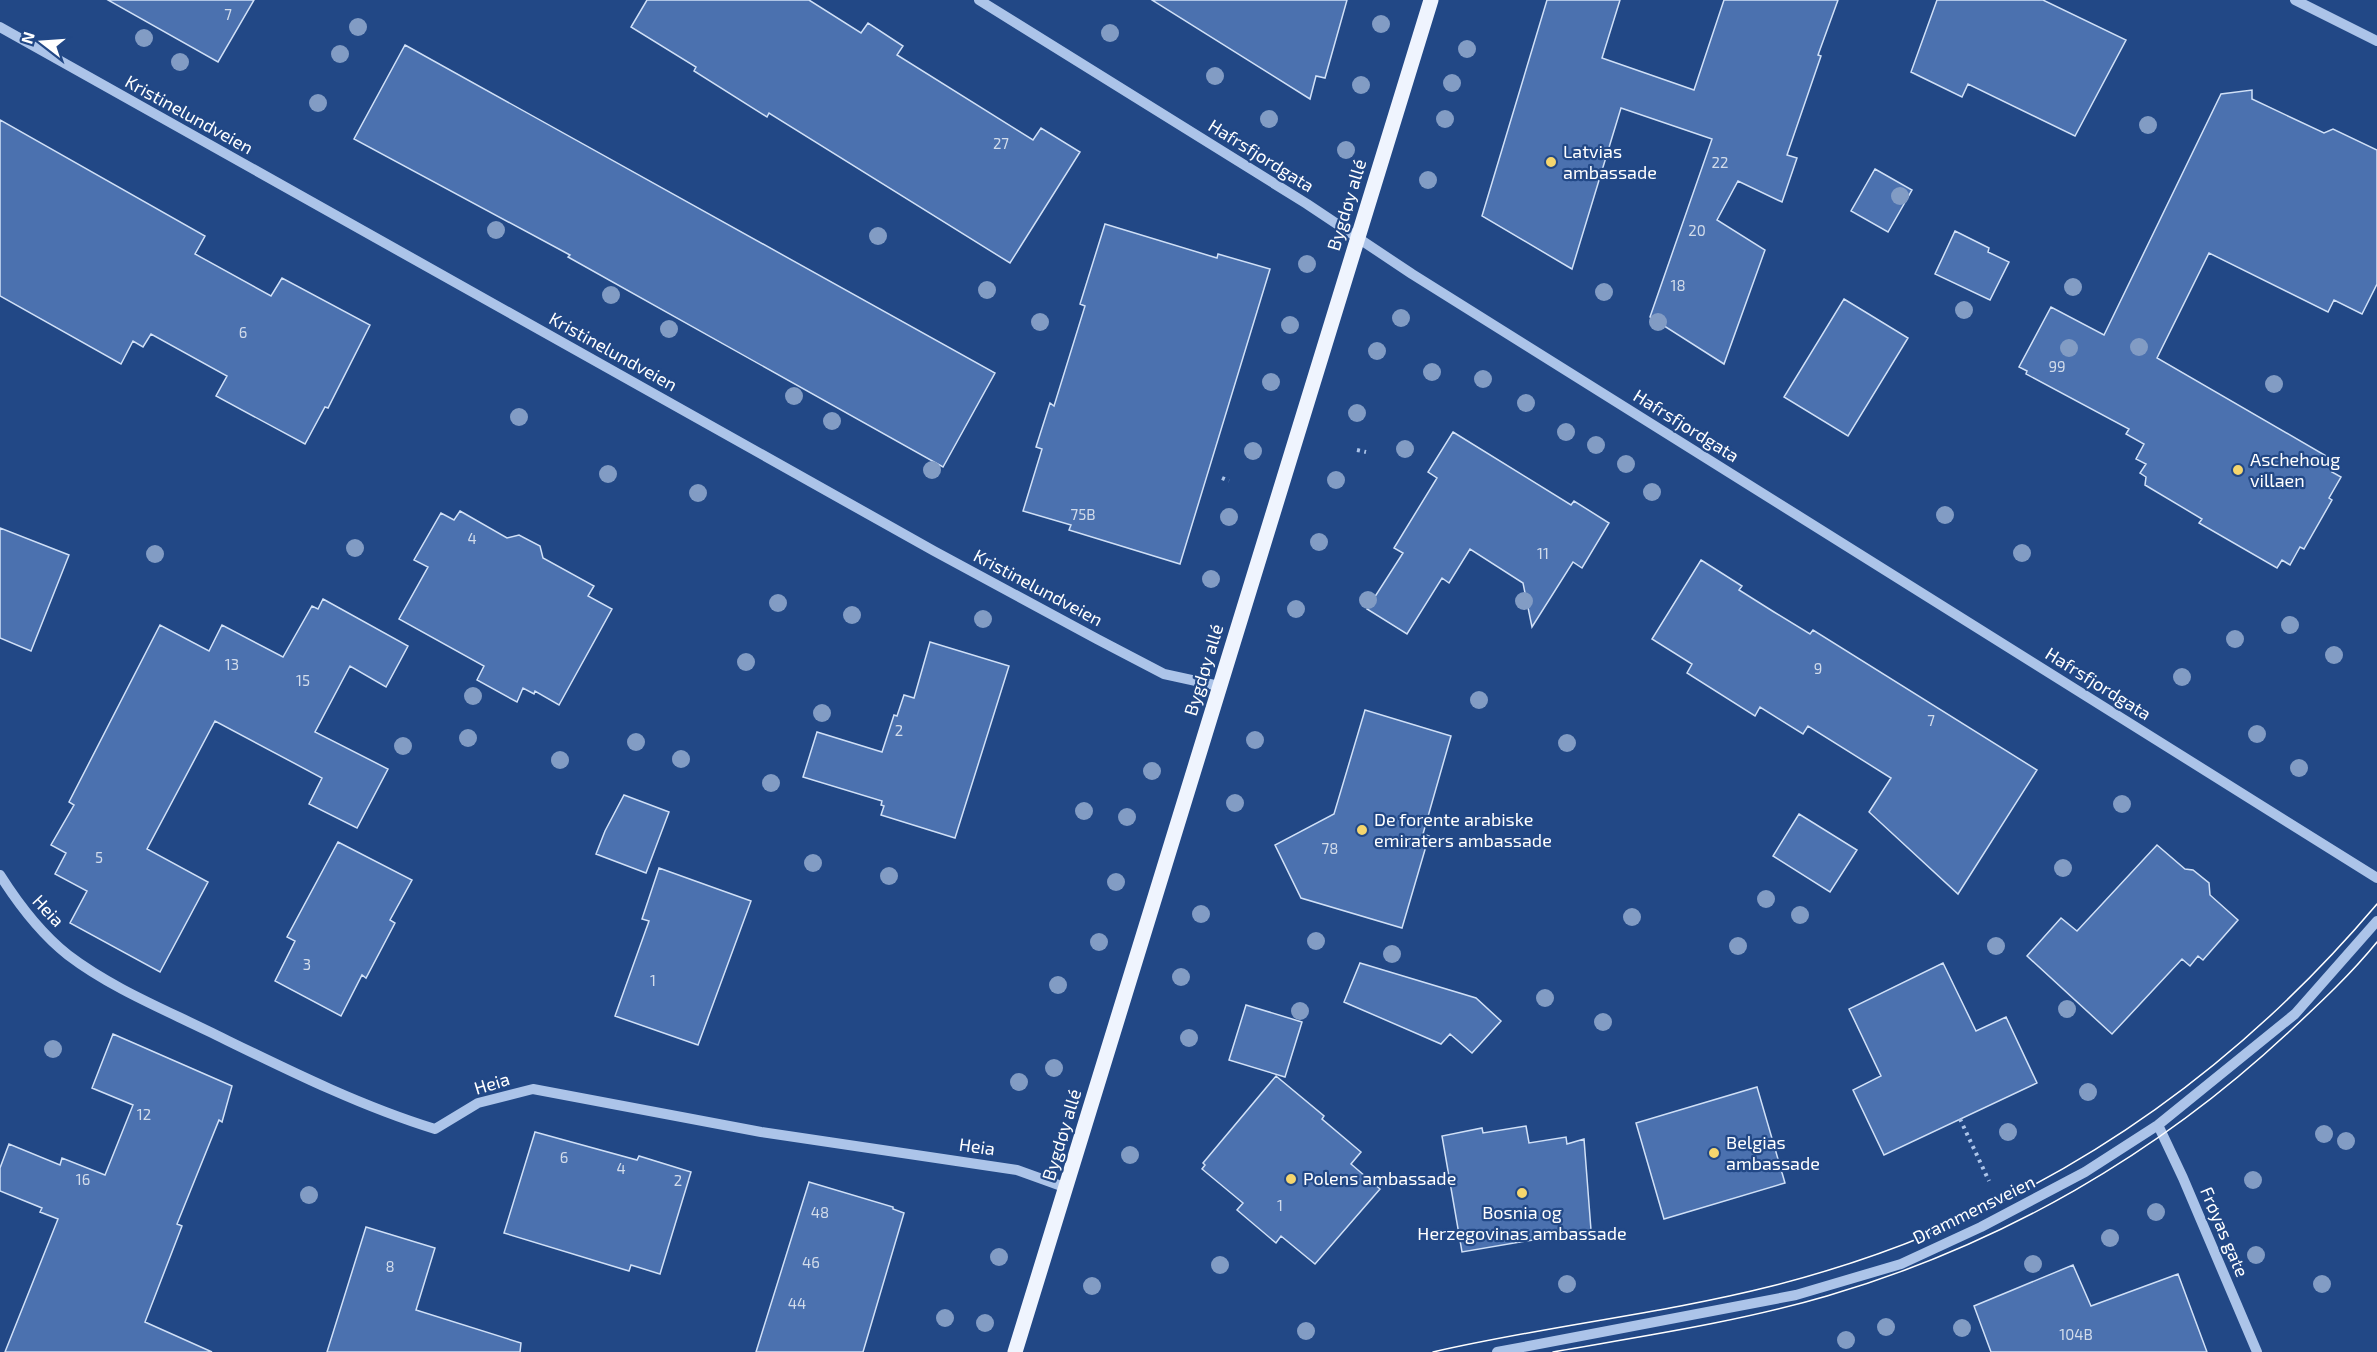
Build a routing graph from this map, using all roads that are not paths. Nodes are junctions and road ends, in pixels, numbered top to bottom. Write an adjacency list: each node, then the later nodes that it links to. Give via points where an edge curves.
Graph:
1 (979, 0): 6 (street, Hafrsfjordgata)
2 (1431, 0): 6 (main road, Bygdøy allé)
3 (2295, 0): 5 (street)
4 (0, 27): 7 (street, Kristinelundveien, via 1067,623 1164,674)
5 (2377, 41)
6 (1357, 237): 7 (main road, Bygdøy allé); 9 (street, Hafrsfjordgata)
7 (1219, 686): 12 (main road, Bygdøy allé)
8 (0, 875): 12 (street, Heia, via 22,911 67,954 119,988 389,1115 435,1129 478,1103 532,1089 761,1132 1017,1170)
9 (2377, 878)
10 (2377, 921): 11 (street, Drammensveien, via 2295,1014)
11 (2158, 1125): 14 (street, Drammensveien, via 2085,1172 1901,1264 1796,1295); 15 (street, Frøyas gate)
12 (1067, 1188): 13 (main road, Bygdøy allé)
13 (1015, 1352)
14 (1497, 1352)
15 (2257, 1352)

